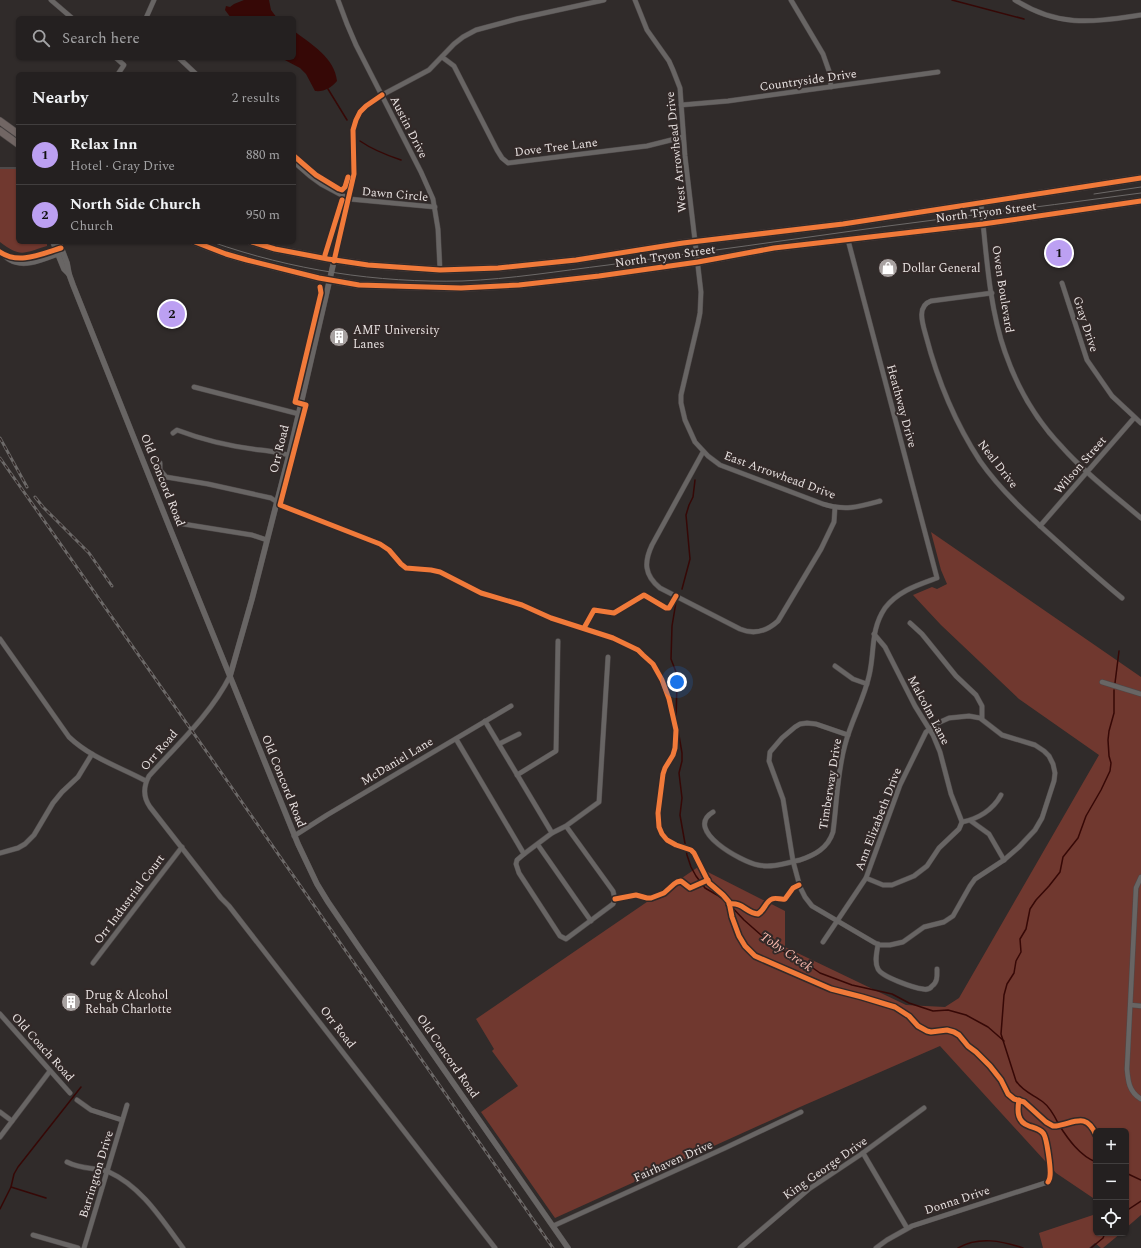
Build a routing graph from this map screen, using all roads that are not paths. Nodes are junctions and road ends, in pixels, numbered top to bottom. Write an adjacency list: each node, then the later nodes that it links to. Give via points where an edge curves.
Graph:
1 (51, 0): 9 (street)
2 (154, 0): 10 (street)
3 (338, 0): 18 (street, Austin Drive, via 350,31)
4 (604, 0): 11 (street, Orr Road, via 476,30 454,44)
5 (635, 0): 19 (street, West Arrowhead Drive, via 647,30 673,70 680,88)
6 (1015, 0): 8 (street, via 1042,14 1064,20 1094,21)
7 (793, 1): 17 (street, via 823,54)
8 (1141, 15)
9 (70, 16)
10 (147, 16)
11 (442, 57): 18 (street, Orr Road, via 426,72); 23 (street, Dove Tree Lane, via 454,66 497,150 508,163 647,146)
12 (118, 60): 14 (street, via 124,65)
13 (181, 60): 15 (street)
14 (119, 72)
15 (194, 72)
16 (938, 72): 17 (street, Countryside Drive)
17 (831, 86): 19 (street, Countryside Drive)
18 (382, 96): 27 (street, Orr Road, via 366,106 356,120 353,130 354,174); 30 (street, Austin Drive, via 421,172)
19 (681, 105): 23 (street, West Arrowhead Drive)
20 (0, 121): 22 (main road)
21 (0, 131): 24 (main road)
22 (16, 133)
23 (683, 137): 33 (street, West Arrowhead Drive)
24 (16, 143)
25 (296, 164): 27 (street, Dawn Circle, via 321,184)
26 (1141, 178): 29 (main road, North Tryon Street)
27 (349, 199): 30 (street, Dawn Circle); 38 (street, Orr Road)
28 (1141, 201): 31 (main road, North Tryon Street)
29 (981, 203): 31 (street, Owen Boulevard); 33 (main road, North Tryon Street, via 843,224)
30 (435, 207): 40 (street, Austin Drive)
31 (983, 224): 32 (main road, North Tryon Street); 43 (street, Owen Boulevard)
32 (848, 240): 39 (main road, North Tryon Street, via 774,248); 60 (street, Heathway Drive)
33 (696, 241): 39 (street, East Arrowhead Drive); 40 (main road, North Tryon Street, via 576,260 498,268)
34 (200, 244): 41 (main road, North Tryon Street, via 247,260)
35 (259, 244): 38 (main road, North Tryon Street)
36 (59, 249): 37 (street, via 25,259 17,259); 68 (street, Old Concord Road, via 68,266 69,274)
37 (0, 252)
38 (334, 260): 40 (main road, North Tryon Street); 41 (street, Orr Road)
39 (698, 262): 41 (main road, North Tryon Street, via 558,281 460,288 359,286); 49 (street, East Arrowhead Drive, via 700,313 681,403 690,434)
40 (440, 270)
41 (330, 279): 45 (street, Orr Road)
42 (1062, 283): 46 (street, Gray Drive, via 1087,360 1112,396)
43 (992, 293): 52 (street, Owen Boulevard, via 1000,335 1017,381 1047,430); 58 (street, Neal Drive, via 931,301 922,309 922,317 942,388 972,448 991,475)
44 (194, 387): 45 (street)
45 (299, 414): 50 (street, Orr Road)
46 (1134, 418): 47 (street, Gray Drive); 52 (street, Wilson Street)
47 (1141, 423)
48 (173, 433): 50 (street, via 177,430 206,440)
49 (703, 452): 55 (street, East Arrowhead Drive, via 729,469); 55 (street, via 647,556 648,574 660,588 743,631 765,630 778,621 821,550 834,522)
50 (289, 455): 54 (street, Orr Road)
51 (160, 462): 54 (street, via 160,470 166,477 264,496)
52 (1087, 471): 56 (street, Owen Boulevard); 58 (street, Wilson Street)
53 (880, 501): 55 (street, East Arrowhead Drive, via 851,508)
54 (277, 502): 59 (street, Orr Road)
55 (836, 507)
56 (1141, 518)
57 (177, 523): 59 (street, via 252,535)
58 (1040, 526): 61 (street, Neal Drive)
59 (267, 540): 68 (street, Orr Road)
60 (937, 578): 63 (street, Timberway Drive, via 906,590 895,598 884,611)
61 (1122, 598)
62 (910, 623): 73 (street, via 976,695 982,708)
63 (874, 634): 70 (street, Timberway Drive, via 872,664); 75 (street, Malcolm Lane, via 885,647)
64 (0, 639): 80 (street, via 66,733)
65 (558, 641): 81 (street, via 556,751)
66 (608, 657): 87 (street, via 599,802)
67 (835, 666): 70 (street, via 853,679)
68 (230, 676): 82 (street, Orr Road, via 204,716); 89 (street, Old Concord Road)
69 (1102, 682): 71 (street)
70 (867, 684): 77 (street, Timberway Drive)
71 (1141, 694)
72 (511, 706): 74 (street, McDaniel Lane)
73 (982, 719): 75 (street, via 975,716 955,717); 94 (street, via 1002,735 1040,748 1049,756 1054,770 1053,788 1040,822 1031,836)
74 (485, 722): 78 (street, McDaniel Lane); 79 (street)
75 (929, 729): 86 (street, Malcolm Lane, via 940,752 947,781); 97 (street, Ann Elizabeth Drive, via 900,785)
76 (519, 734): 79 (street)
77 (848, 735): 95 (street, Timberway Drive, via 840,766 831,838 827,845 816,853); 95 (street, via 816,724 800,724 789,731 770,752 769,761 783,799)
78 (456, 739): 89 (street, McDaniel Lane); 93 (street)
79 (499, 744): 81 (street)
80 (92, 754): 82 (street); 92 (street, via 78,777 53,803 34,836 18,848)
81 (517, 776): 88 (street)
82 (146, 781): 91 (street, Orr Road, via 144,791 148,805)
83 (1001, 795): 85 (street, via 994,805)
84 (713, 812): 95 (street, Timberway Drive, via 706,820 705,828 709,835 744,861 768,866)
85 (971, 820): 86 (street); 94 (street, via 989,834)
86 (962, 822): 97 (street, via 959,829 939,848 927,866 914,876 892,886)
87 (566, 826): 88 (street); 98 (street, via 615,895 613,904)
88 (552, 833): 90 (street)
89 (294, 836): 122 (street, Old Concord Road, via 328,902)
90 (538, 845): 93 (street); 98 (street)
91 (182, 847): 102 (street, Orr Industrial Court); 128 (street, Orr Road)
92 (0, 853)
93 (524, 854): 98 (street, via 517,860 517,868 560,936 566,939)
94 (1004, 860): 101 (street, via 975,879 949,920 924,927 896,944)
95 (793, 861): 99 (street, via 804,897 812,906)
96 (1141, 877): 104 (street, via 1136,888)
97 (866, 878): 99 (street, Ann Elizabeth Drive)
98 (591, 921)
99 (837, 921): 100 (street, Ann Elizabeth Drive); 101 (street)
100 (823, 942)
101 (878, 944): 103 (street, via 877,967 885,976 927,989 935,983)
102 (93, 963)
103 (937, 969)
104 (1130, 1006): 105 (street); 109 (street, via 1128,1085 1135,1096)
105 (1141, 1006)
106 (0, 1014): 107 (street, Old Coach Road)
107 (50, 1070): 108 (street, Old Coach Road); 116 (street)
108 (70, 1093)
109 (1141, 1099)
110 (77, 1100): 115 (street, via 91,1110)
111 (127, 1105): 115 (street, Barrington Drive)
112 (924, 1108): 118 (street, King George Drive)
113 (0, 1112): 116 (street)
114 (801, 1112): 122 (street, Fairhaven Drive)
115 (122, 1120): 120 (street, Barrington Drive)
116 (12, 1121): 117 (street)
117 (0, 1137)
118 (863, 1153): 123 (street); 130 (street, King George Drive, via 808,1189)
119 (67, 1162): 120 (street, via 78,1167)
120 (107, 1172): 126 (street, Barrington Drive); 127 (street, via 137,1190)
121 (1048, 1182): 123 (street, Donna Drive)
122 (553, 1226): 129 (street, Old Concord Road)
123 (907, 1228): 131 (street, Donna Drive)
124 (33, 1235): 125 (street)
125 (78, 1248)
126 (84, 1248)
127 (184, 1248)
128 (495, 1248)
129 (568, 1248)
130 (740, 1248)
131 (876, 1248)

